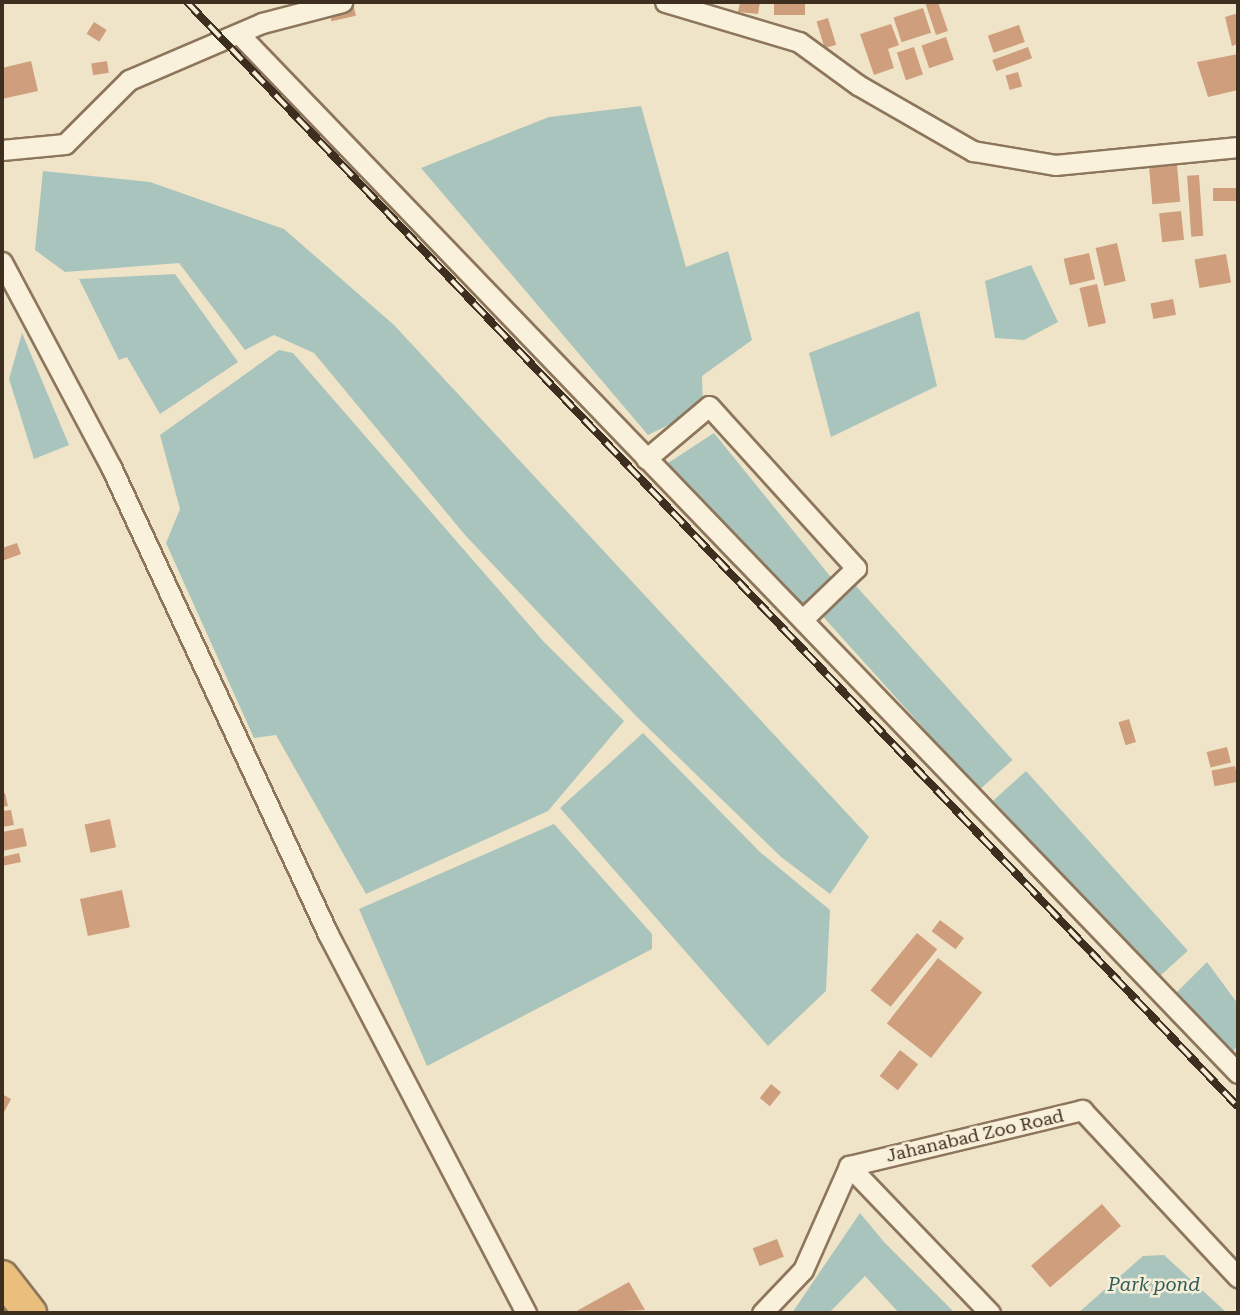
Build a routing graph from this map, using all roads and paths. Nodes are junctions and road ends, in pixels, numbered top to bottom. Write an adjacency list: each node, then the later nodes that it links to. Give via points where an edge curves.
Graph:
1 (342, 2): 3 (street, via 262,23)
2 (665, 2): 4 (street, via 799,42 858,85 973,151 1055,165)
3 (240, 35): 5 (street, via 128,80 65,144); 7 (street)
4 (1238, 147)
5 (2, 150)
6 (2, 262): 14 (street, via 111,467 328,934)
7 (646, 459): 8 (street); 8 (street, via 709,406 856,568)
8 (803, 619): 9 (street)
9 (1238, 1073)
10 (849, 1166): 12 (street, Jahanabad Zoo Road, via 1082,1110); 15 (street, via 803,1270); 16 (street)
11 (2, 1277): 13 (highway)
12 (1238, 1277)
13 (30, 1313)
14 (526, 1313)
15 (762, 1313)
16 (990, 1313)

